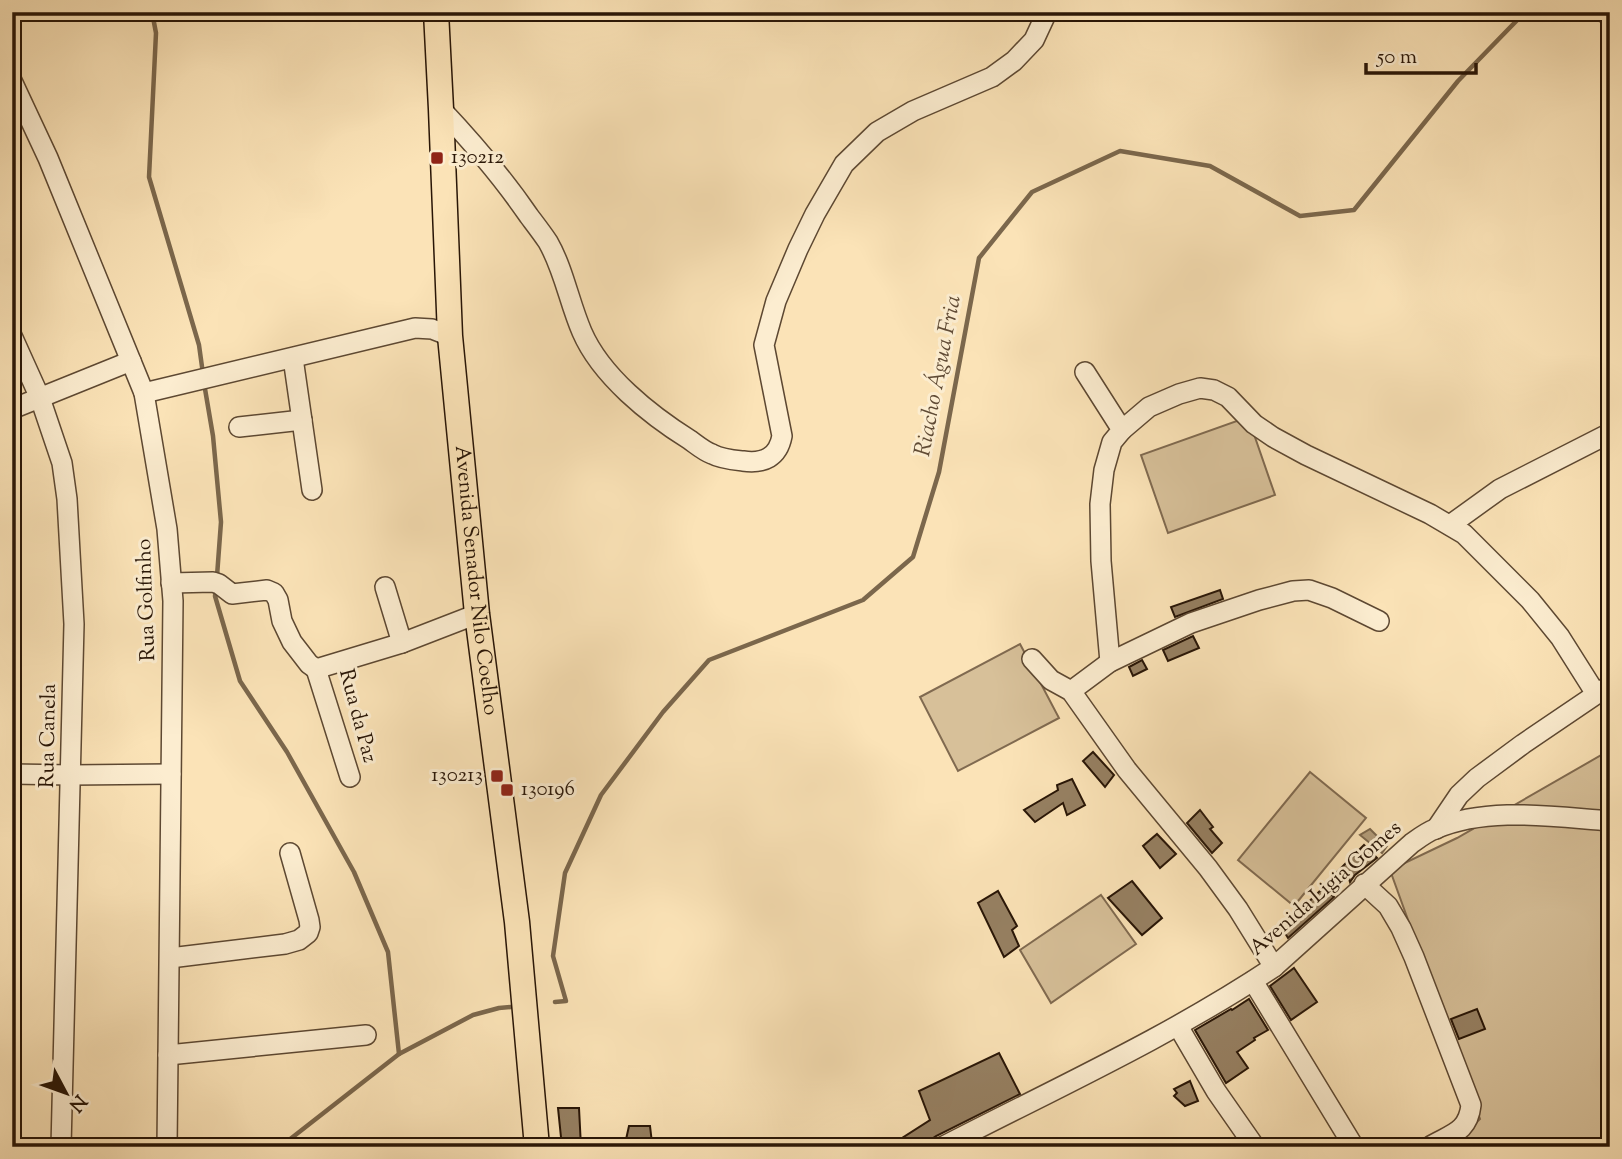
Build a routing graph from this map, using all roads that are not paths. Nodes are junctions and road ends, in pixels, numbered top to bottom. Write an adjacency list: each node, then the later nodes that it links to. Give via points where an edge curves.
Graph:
1 (436, 12): 4 (main road, Avenida Senador Nilo Coelho)
2 (1046, 12): 4 (street, via 1034,40 1014,61 992,77 877,132 844,164 815,214 776,301 764,345 782,436 776,453 765,460 751,462 712,454 675,430 612,376 582,332 548,243 498,172)
3 (12, 81): 8 (street, Rua Golfinho)
4 (441, 109): 6 (main road, Avenida Senador Nilo Coelho)
5 (12, 336): 11 (street, Rua Canela)
6 (450, 336): 7 (street, via 415,328); 21 (main road, Avenida Senador Nilo Coelho)
7 (293, 358): 10 (street); 13 (street)
8 (131, 361): 10 (street, Rua Golfinho); 11 (street)
9 (1085, 373): 15 (street)
10 (144, 393): 19 (street, Rua Golfinho, via 167,529)
11 (40, 398): 12 (street); 31 (street, Rua Canela, via 62,463 67,499 74,624)
12 (12, 409)
13 (302, 420): 14 (street); 17 (street)
14 (239, 427)
15 (1122, 430): 18 (street, via 1149,407 1169,398 1200,388 1214,390 1273,438); 25 (street, via 1112,442 1100,504)
16 (1610, 433): 18 (street, via 1500,489)
17 (312, 490)
18 (1450, 525): 27 (street, via 1530,600)
19 (171, 583): 26 (street, via 216,583 232,594 274,593 292,642); 30 (street, Rua Golfinho)
20 (385, 587): 23 (street)
21 (477, 614): 23 (street, Rua da Paz); 45 (main road, Avenida Senador Nilo Coelho, via 517,922)
22 (1379, 621): 25 (street, via 1332,598 1309,590 1293,591 1191,623)
23 (402, 642): 26 (street, Rua da Paz)
24 (1032, 659): 28 (street, via 1051,680)
25 (1110, 662): 28 (street)
26 (316, 669): 32 (street, Rua da Paz)
27 (1603, 690): 34 (street, via 1477,778)
28 (1071, 691): 38 (street, via 1127,770 1208,867)
29 (12, 774): 31 (street)
30 (171, 774): 31 (street); 37 (street, Rua Golfinho)
31 (71, 775): 43 (street, Rua Canela)
32 (350, 777)
33 (1610, 821): 34 (street, Avenida Ligia Gomes, via 1512,814 1473,818)
34 (1436, 829): 36 (street, Avenida Ligia Gomes)
35 (290, 853): 37 (street, via 309,920 304,938)
36 (1364, 884): 38 (street, Avenida Ligia Gomes); 49 (street, via 1388,906 1401,928 1471,1105 1466,1125)
37 (170, 958): 42 (street, Rua Golfinho)
38 (1274, 967): 39 (street, Avenida Ligia Gomes)
39 (1253, 981): 40 (street, Avenida Ligia Gomes); 48 (street)
40 (1178, 1026): 46 (street, Avenida Ligia Gomes); 47 (street)
41 (366, 1035): 42 (street)
42 (168, 1055): 44 (street, Rua Golfinho)
43 (61, 1147)
44 (167, 1147)
45 (537, 1147)
46 (942, 1147)
47 (1255, 1147)
48 (1354, 1147)
49 (1429, 1147)

